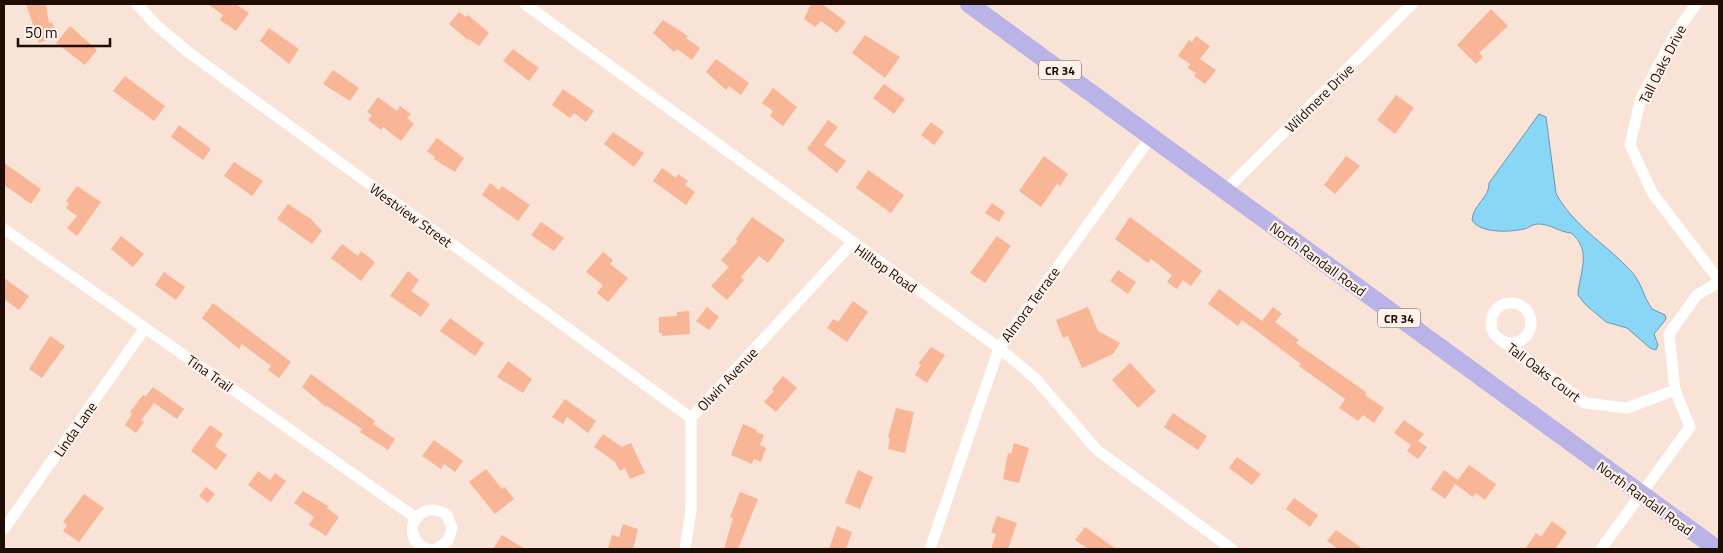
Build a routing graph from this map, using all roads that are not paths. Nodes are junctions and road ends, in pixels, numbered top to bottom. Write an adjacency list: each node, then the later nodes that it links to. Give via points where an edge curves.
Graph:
1 (137, 4): 15 (street, Westview Street, via 188,52)
2 (525, 4): 9 (street, Hilltop Road)
3 (969, 4): 6 (main road, North Randall Road / CR 34)
4 (1412, 4): 7 (street, Wildmere Drive)
5 (1696, 4): 10 (street, Tall Oaks Drive, via 1675,34 1642,98 1630,144 1653,194)
6 (1151, 137): 7 (main road, North Randall Road / CR 34); 13 (street, Almora Terrace)
7 (1225, 191): 16 (main road, North Randall Road / CR 34)
8 (4, 229): 11 (street, Tina Trail)
9 (852, 243): 13 (street, Hilltop Road); 15 (street, Olwin Avenue)
10 (1719, 281): 14 (street, Tall Oaks Drive, via 1698,295 1670,334)
11 (145, 328): 17 (street, Tina Trail); 18 (street, Linda Lane)
12 (1501, 340): 14 (street, Tall Oaks Court, via 1585,403 1627,408)
13 (999, 348): 22 (street, Almora Terrace); 23 (street, Hilltop Road, via 1039,382 1097,450)
14 (1675, 390): 16 (street, Tall Oaks Drive, via 1690,427)
15 (691, 418): 21 (street, Olwin Avenue, via 691,510)
16 (1641, 495): 24 (street); 25 (main road, North Randall Road / CR 34)
17 (416, 518): 19 (street, via 413,536 418,544); 20 (street, via 434,509 447,516 452,528 448,542)
18 (4, 529)
19 (428, 549)
20 (436, 549)
21 (685, 549)
22 (930, 549)
23 (1232, 549)
24 (1601, 549)
25 (1717, 549)

